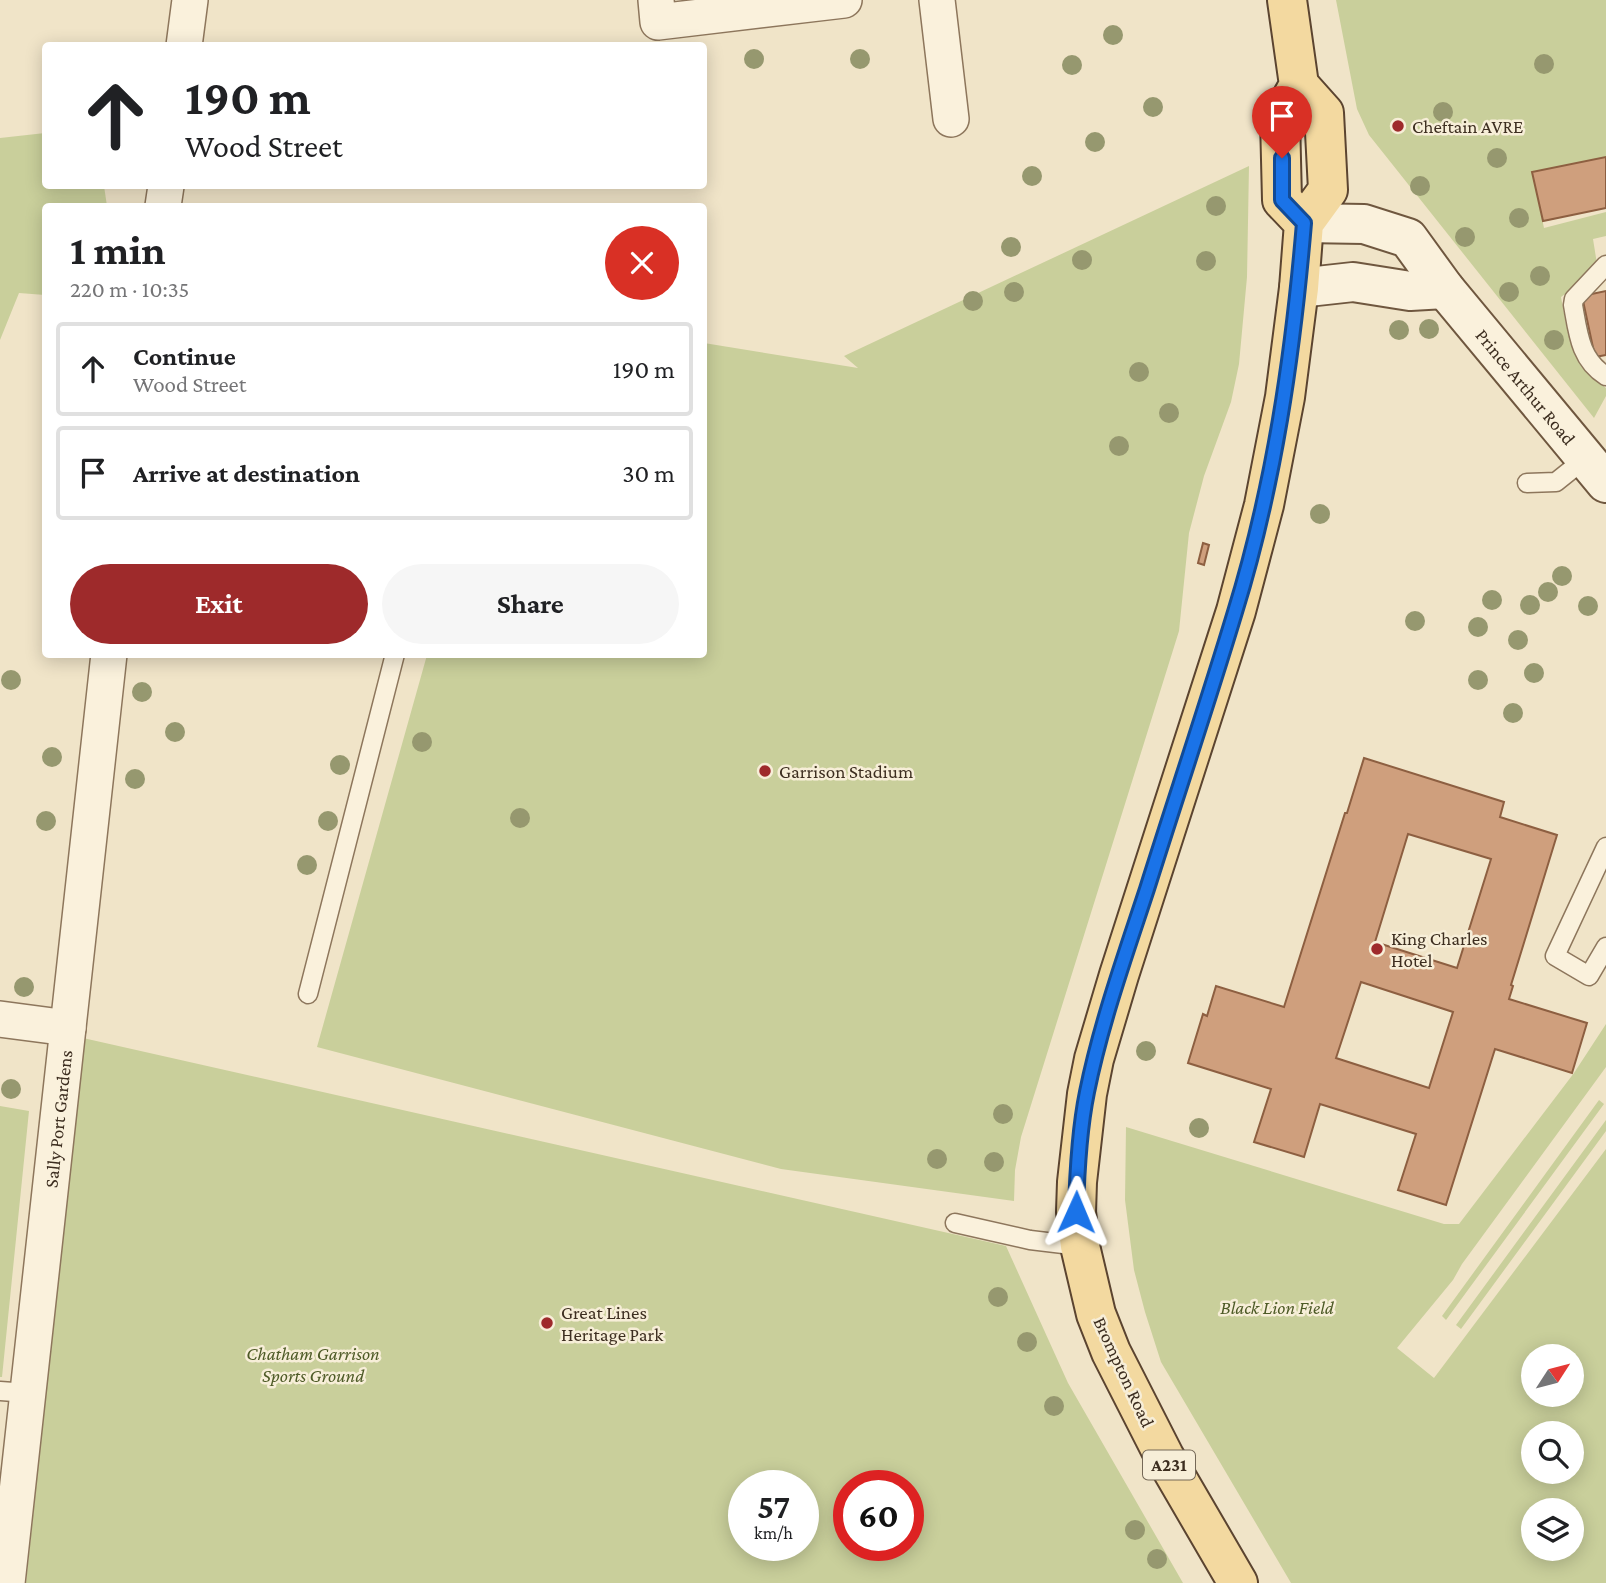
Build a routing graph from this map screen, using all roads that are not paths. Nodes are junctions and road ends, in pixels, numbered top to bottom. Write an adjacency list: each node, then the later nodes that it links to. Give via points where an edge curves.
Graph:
1 (190, 0): 6 (street)
2 (844, 0): 5 (street)
3 (937, 0): 7 (street)
4 (1287, 0): 8 (main road, via 1299,85 1324,113 1328,190)
5 (658, 23)
6 (185, 42)
7 (951, 119)
8 (1304, 223): 10 (main road, A231); 11 (main road, Prince Arthur Road, via 1364,224 1408,238)
9 (1606, 265): 12 (lane, via 1573,305 1579,342 1594,369)
10 (1299, 288): 11 (main road, via 1353,282 1410,291); 23 (main road, Brompton Road / A231, via 1285,397 1243,586 1094,1059 1078,1156)
11 (1445, 289): 13 (main road, Prince Arthur Road)
12 (1606, 376)
13 (1596, 470): 14 (lane, via 1556,482)
14 (1527, 483)
15 (109, 658): 21 (street, Sally Port Gardens)
16 (394, 658): 19 (lane)
17 (1606, 847): 18 (lane, via 1555,956 1589,976)
18 (1606, 947)
19 (308, 994)
20 (0, 1019): 21 (street)
21 (68, 1028): 24 (street, Sally Port Gardens)
22 (955, 1223): 23 (lane)
23 (1080, 1247): 26 (main road, Brompton Road / A231, via 1096,1314 1123,1378)
24 (14, 1392): 25 (street, Sally Port Gardens)
25 (7, 1583)
26 (1238, 1583)

